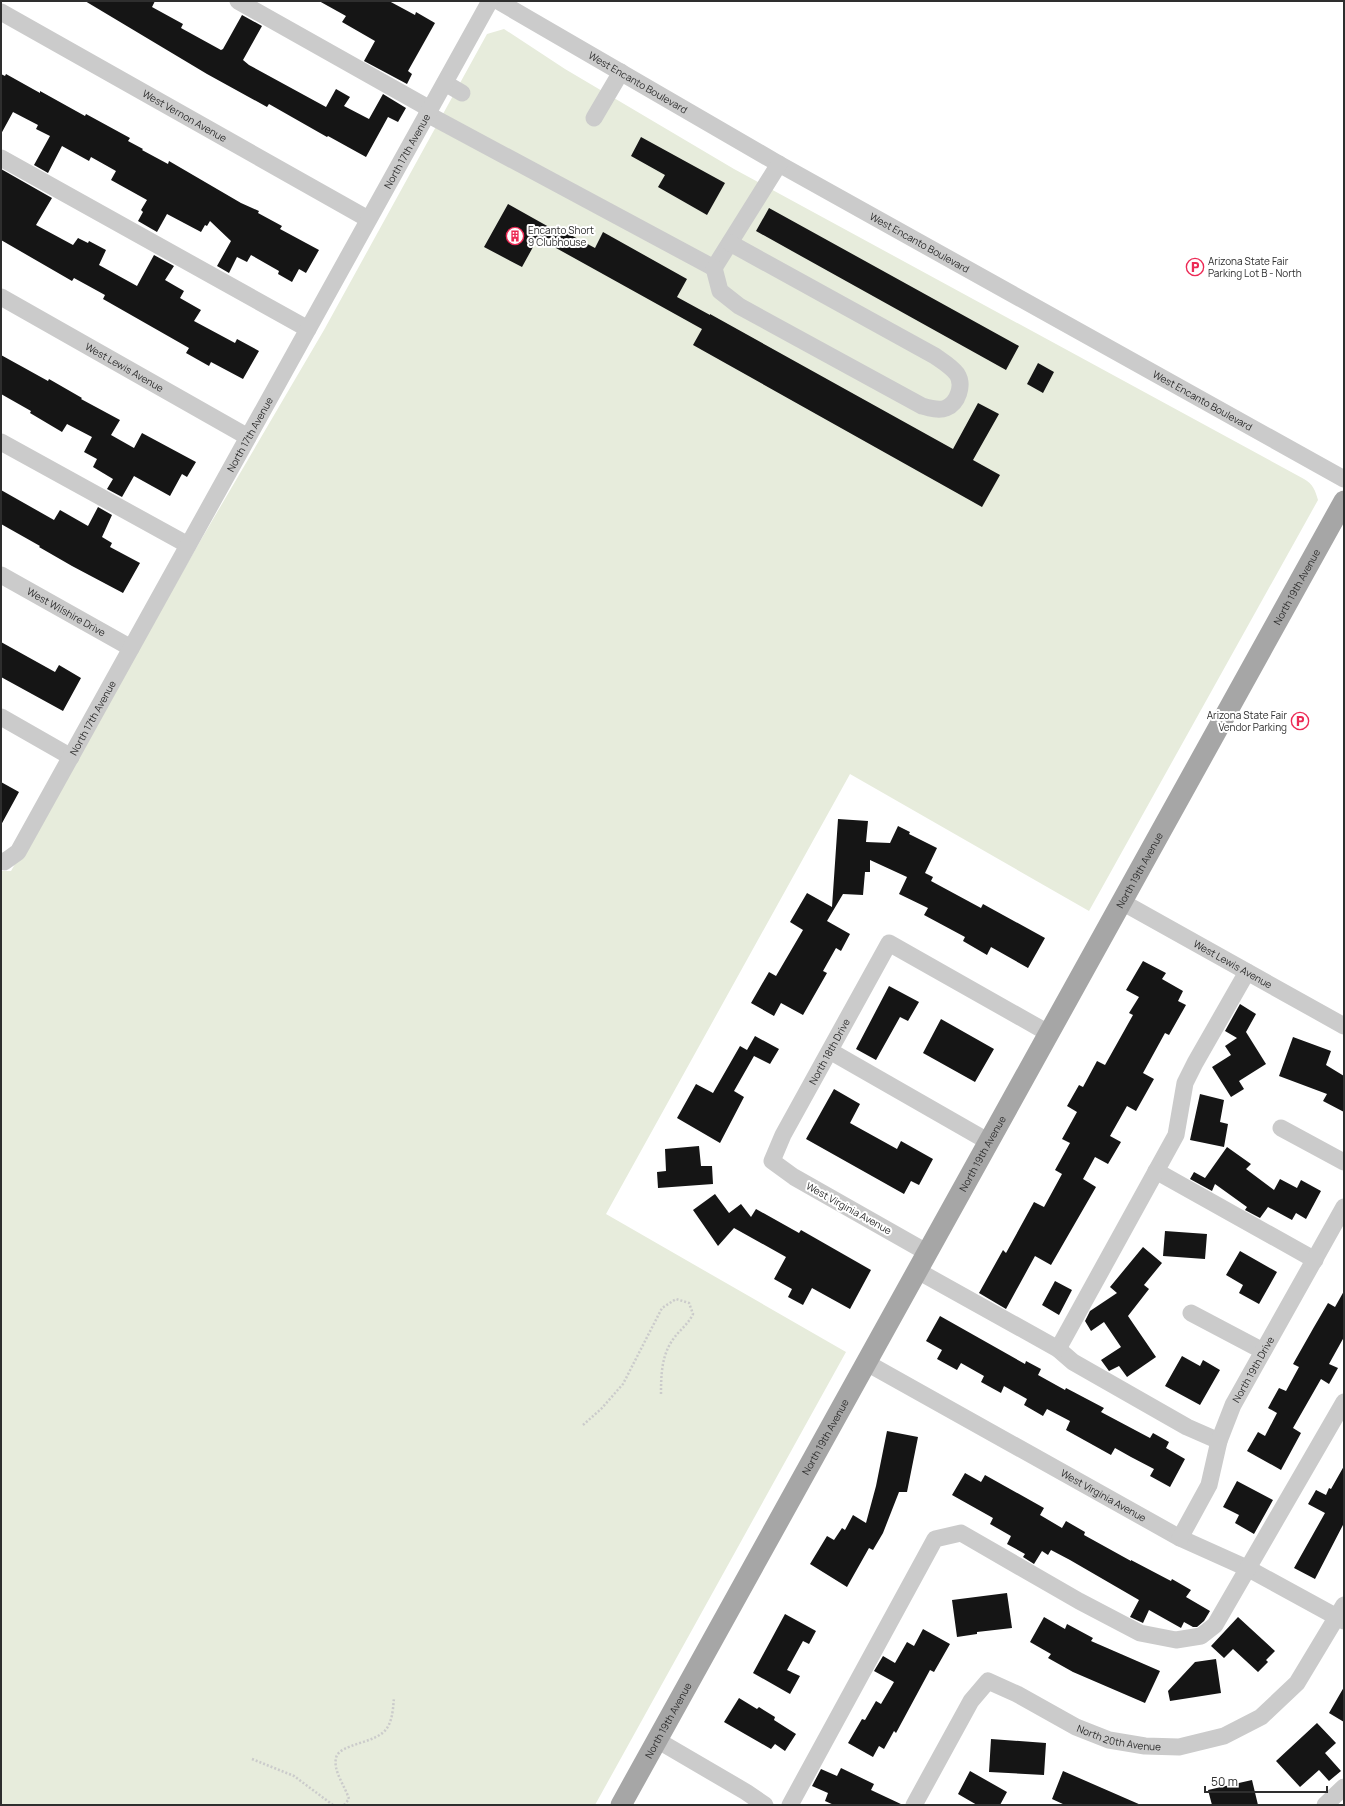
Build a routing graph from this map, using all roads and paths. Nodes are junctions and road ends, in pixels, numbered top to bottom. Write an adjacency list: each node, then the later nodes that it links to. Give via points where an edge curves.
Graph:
1 (238, 1): 8 (street)
2 (490, 1): 6 (street, North 17th Avenue)
3 (498, 1): 5 (street, West Encanto Boulevard)
4 (3, 10): 12 (street, West Vernon Avenue)
5 (621, 72): 9 (street); 11 (street, West Encanto Boulevard)
6 (445, 83): 7 (street); 8 (street, North 17th Avenue)
7 (462, 93)
8 (429, 112): 12 (street, North 17th Avenue); 14 (street)
9 (594, 118)
10 (1, 158): 16 (street)
11 (779, 164): 13 (street); 19 (street, West Encanto Boulevard)
12 (368, 219): 16 (street, North 17th Avenue)
13 (730, 243): 14 (street); 14 (street, via 941,361 957,374 961,384 954,403 945,409 922,406 746,309 720,291)
14 (714, 268)
15 (1, 297): 17 (street, West Lewis Avenue)
16 (308, 329): 17 (street, North 17th Avenue)
17 (248, 437): 21 (street, North 17th Avenue)
18 (1, 442): 21 (street)
19 (1344, 479)
20 (1344, 501): 27 (main road, North 19th Avenue)
21 (188, 545): 23 (street, North 17th Avenue)
22 (1, 575): 23 (street, West Wilshire Drive)
23 (131, 648): 25 (street, North 17th Avenue)
24 (1, 717): 25 (street)
25 (71, 757): 26 (street, North 17th Avenue, via 18,852)
26 (2, 862)
27 (1122, 902): 28 (street, West Lewis Avenue); 30 (main road, North 19th Avenue)
28 (1247, 972): 29 (street, West Lewis Avenue); 36 (street, via 1185,1083 1176,1135)
29 (1344, 1026)
30 (1050, 1034): 31 (street, North 18th Drive, via 889,943); 33 (main road, North 19th Avenue)
31 (830, 1051): 33 (street); 34 (street, North 18th Drive)
32 (1281, 1128): 35 (street)
33 (989, 1142): 38 (main road, North 19th Avenue)
34 (772, 1161): 38 (street, West Virginia Avenue, via 794,1177)
35 (1344, 1162)
36 (1156, 1171): 39 (street); 42 (street)
37 (1344, 1207): 39 (street, North 19th Drive)
38 (928, 1253): 40 (main road, North 19th Avenue)
39 (1315, 1260): 43 (street, North 19th Drive)
40 (918, 1271): 42 (street); 44 (main road, North 19th Avenue)
41 (1191, 1313): 43 (street)
42 (1058, 1348): 48 (street, via 1073,1362 1187,1427)
43 (1263, 1351): 48 (street, North 19th Drive, via 1233,1405)
44 (867, 1363): 49 (street, West Virginia Avenue); 53 (main road, North 19th Avenue)
45 (661, 1396): 47 (path, via 666,1352 672,1340 693,1314 689,1302 676,1299 662,1308 623,1384)
46 (1344, 1402): 50 (street)
47 (583, 1425)
48 (1219, 1442): 49 (street, North 19th Drive, via 1209,1485)
49 (1180, 1538): 50 (street, West Virginia Avenue)
50 (1249, 1569): 51 (street, West Virginia Avenue); 60 (street, via 1215,1625 1201,1636 1176,1640 1140,1633 960,1532 935,1539)
51 (1342, 1614): 61 (street, North 20th Avenue, via 1297,1683 1260,1717 1224,1736 1179,1747 1145,1746 1109,1740 1076,1728 1017,1694 988,1681 971,1701)
52 (394, 1698): 57 (path, via 387,1729 371,1740 341,1749 335,1758 337,1771 349,1799)
53 (657, 1740): 58 (main road, North 19th Avenue); 59 (street)
54 (252, 1759): 56 (path, via 294,1776)
55 (1344, 1787): 62 (street)
56 (333, 1805)
57 (344, 1805)
58 (621, 1805)
59 (765, 1805)
60 (790, 1805)
61 (914, 1805)
62 (1324, 1805)

